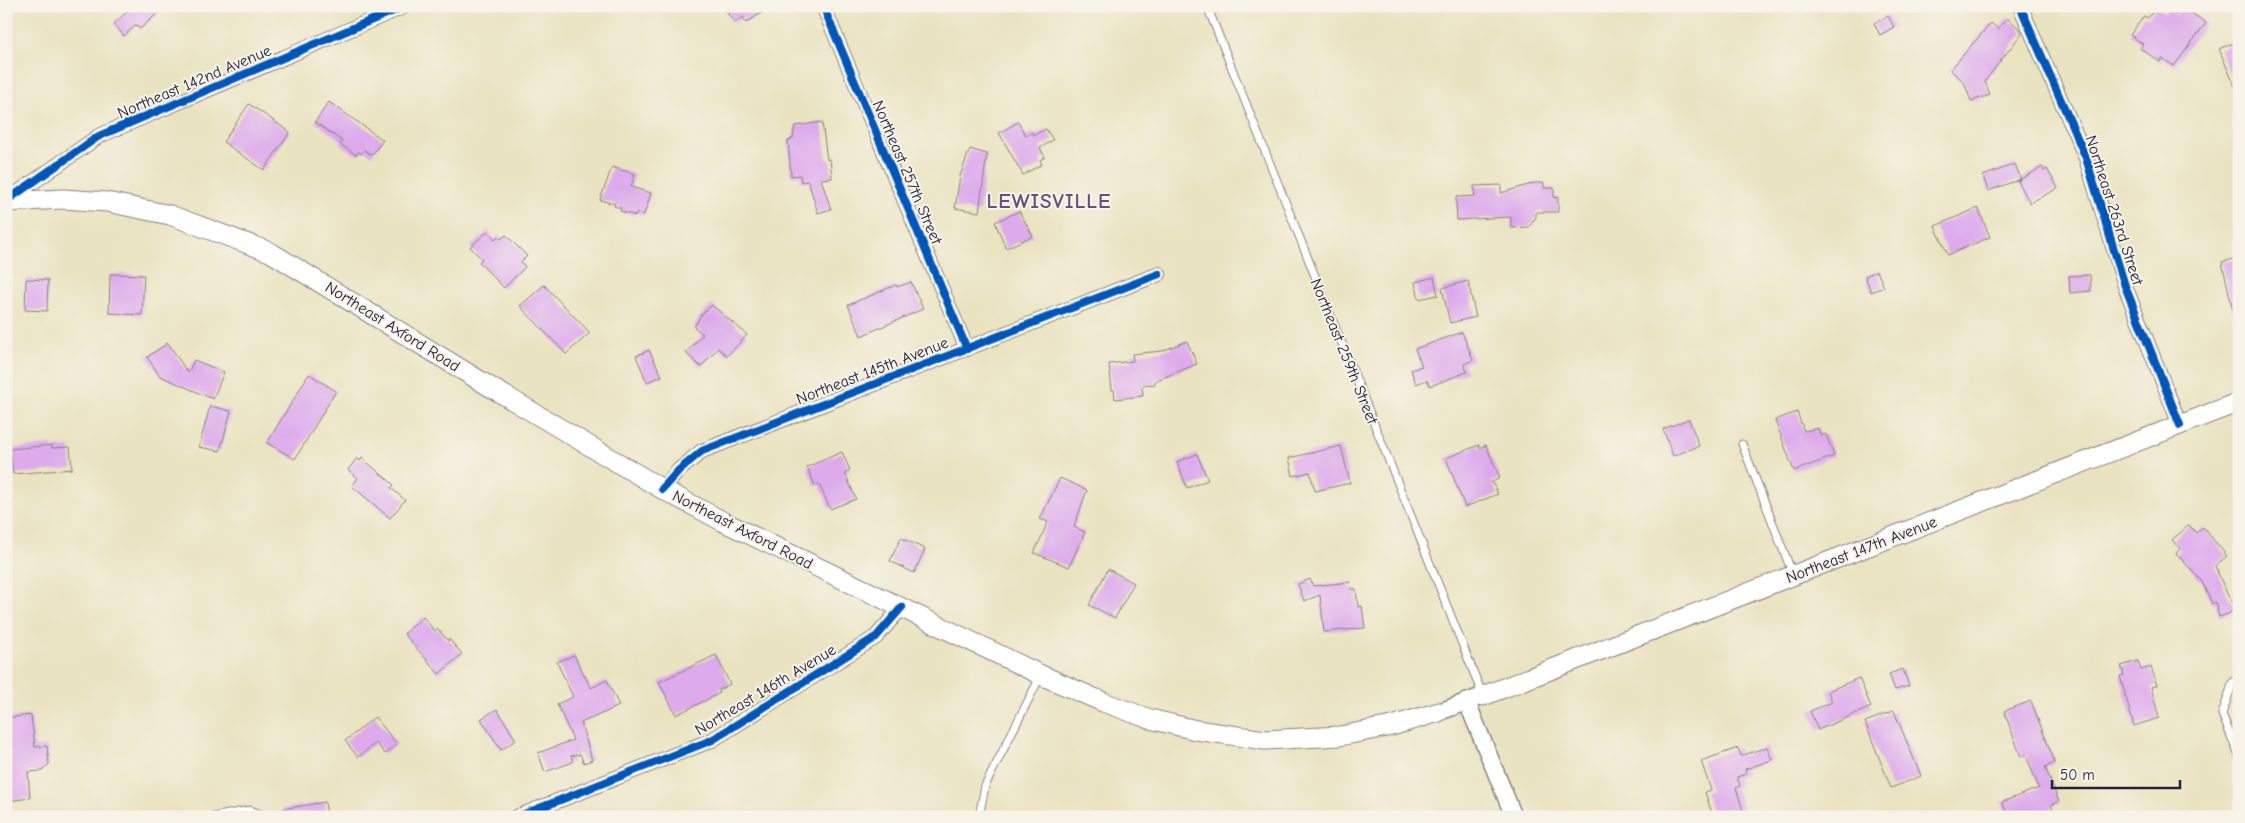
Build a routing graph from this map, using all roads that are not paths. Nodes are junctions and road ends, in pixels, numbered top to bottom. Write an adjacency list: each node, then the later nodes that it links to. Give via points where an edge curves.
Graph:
1 (405, 6): 5 (street, Northeast 142nd Avenue, via 100,136)
2 (823, 6): 7 (street, Northeast 257th Street)
3 (1207, 6): 16 (lane, Northeast 259th Street)
4 (2020, 6): 9 (street, Northeast 263rd Street, via 2086,158 2125,286)
5 (6, 201): 11 (main road, Northeast Axford Road, via 63,199 107,202 170,215 270,252)
6 (1159, 274): 7 (street, Northeast 145th Avenue)
7 (967, 349): 11 (street, Northeast 145th Avenue, via 702,451)
8 (2239, 402): 9 (main road, Northeast 147th Avenue)
9 (2180, 425): 12 (main road, Northeast 147th Avenue)
10 (1742, 444): 12 (lane)
11 (662, 489): 13 (main road, Northeast Axford Road)
12 (1794, 575): 16 (main road, Northeast 147th Avenue)
13 (902, 608): 14 (main road, Northeast Axford Road); 21 (street, Northeast 146th Avenue, via 876,637 712,740)
14 (1041, 675): 17 (main road, Northeast Axford Road, via 1150,719 1196,730 1265,740 1340,736 1392,726); 22 (lane, via 985,786)
15 (2239, 680): 18 (lane, via 2233,682 2222,714)
16 (1475, 699): 17 (street, Northeast Axford Road); 23 (street, Northeast 259th Street)
17 (1439, 712)
18 (2239, 756)
19 (213, 817): 20 (lane, via 250,810)
20 (268, 817)
21 (517, 817)
22 (979, 817)
23 (1514, 817)

